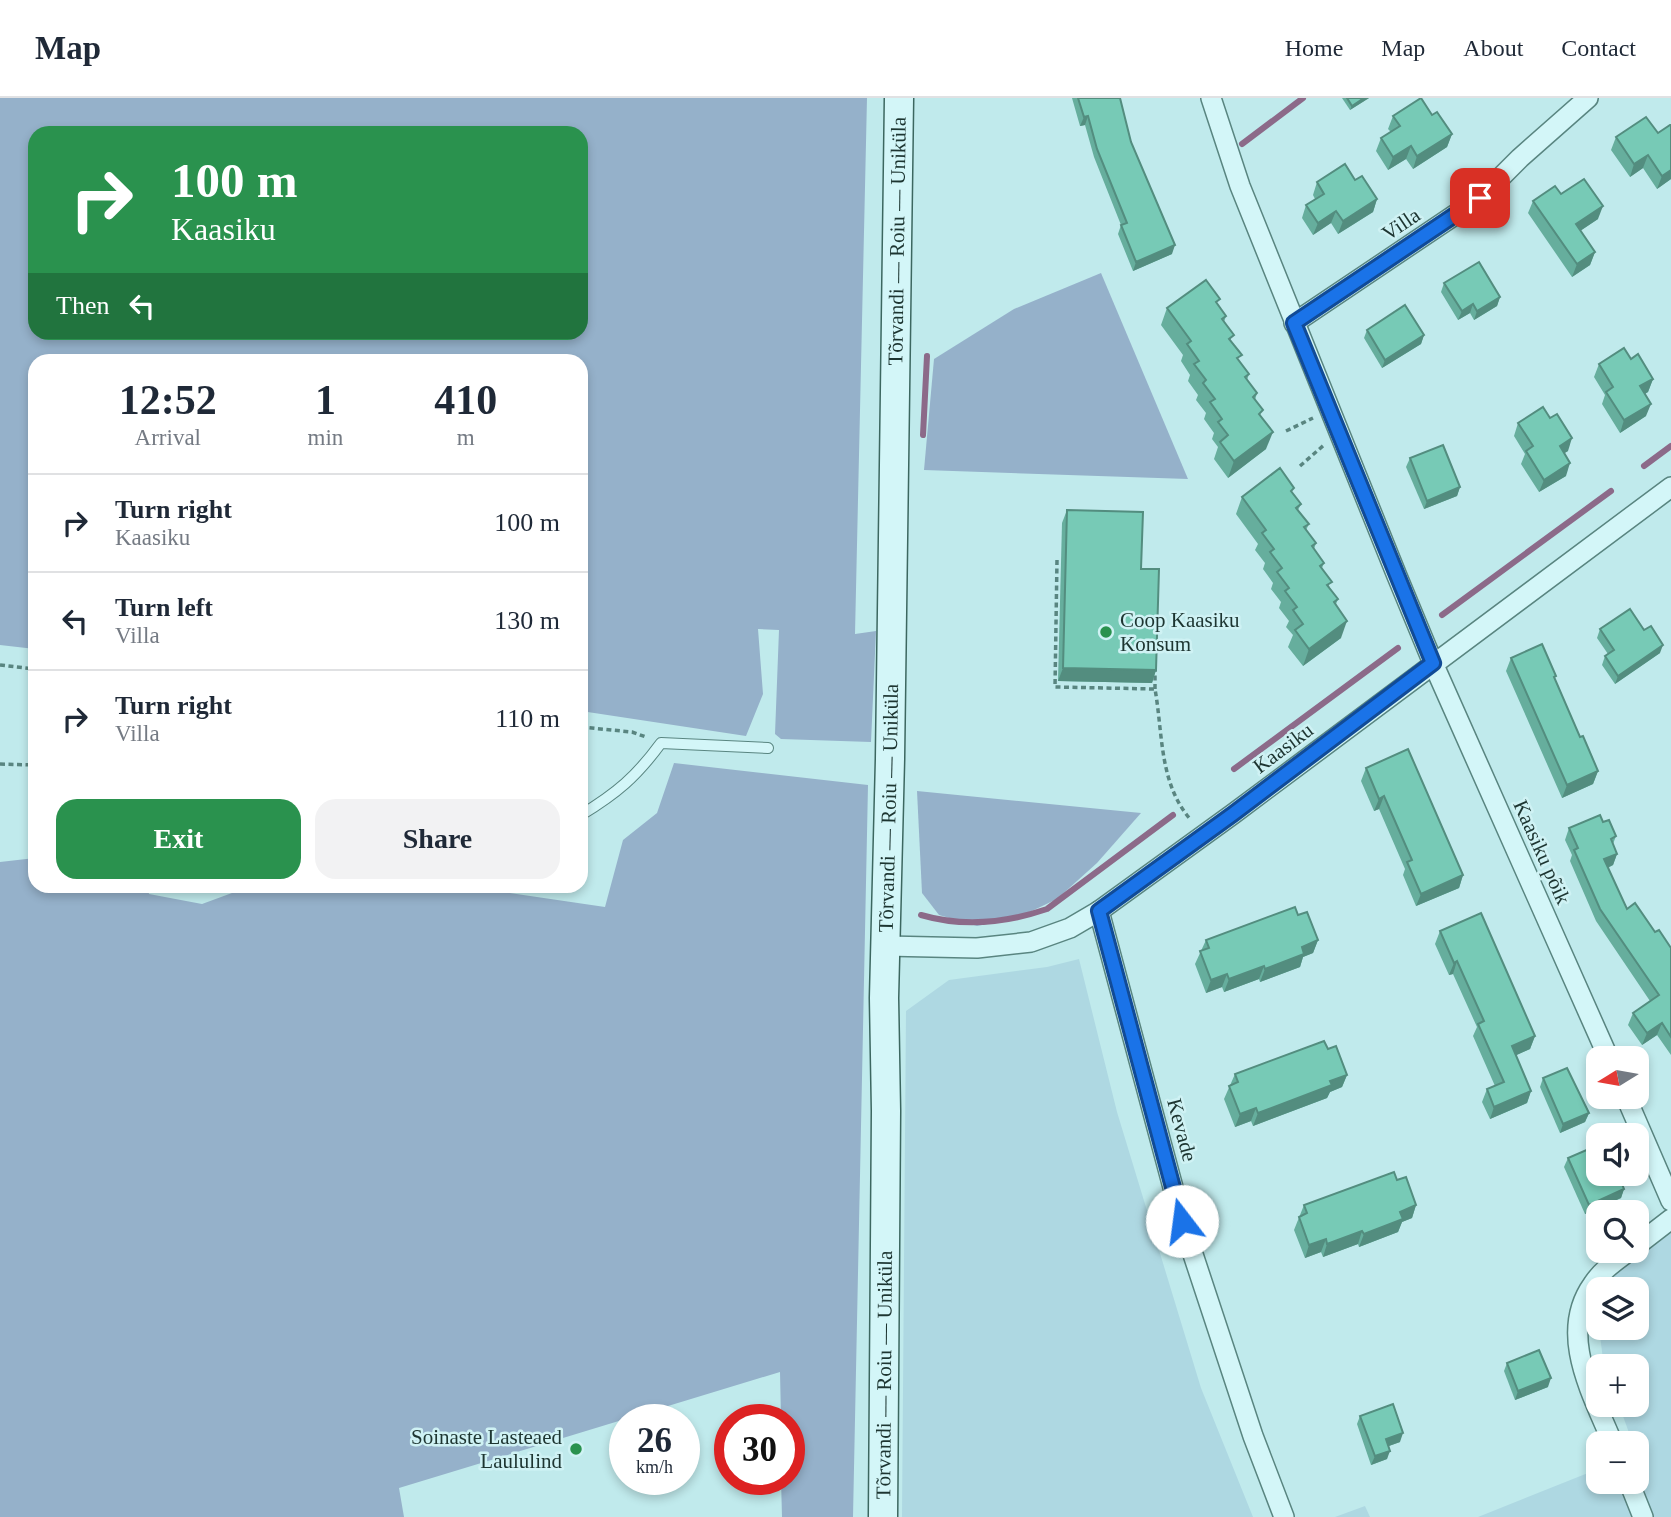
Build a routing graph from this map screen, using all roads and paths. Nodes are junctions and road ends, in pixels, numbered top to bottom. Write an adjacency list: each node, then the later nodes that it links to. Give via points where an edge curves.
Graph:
1 (899, 98): 24 (street, Tõrvandi — Roiu — Uniküla)
2 (1211, 98): 4 (street)
3 (1588, 98): 4 (street, Villa, via 1480,198)
4 (1294, 323): 12 (street)
5 (1315, 417): 6 (path)
6 (1286, 431)
7 (1326, 443): 8 (path)
8 (1300, 466)
9 (1671, 486): 12 (street, Kaasiku)
10 (1057, 560): 15 (path, via 1055,687)
11 (1156, 662): 15 (path)
12 (1433, 663): 22 (street, Kaasiku); 25 (street, Kaasiku põik)
13 (0, 665): 14 (path)
14 (28, 668)
15 (1155, 689): 22 (path, via 1168,779 1176,800)
16 (588, 728): 17 (path, via 632,732)
17 (661, 743): 18 (lane); 21 (lane, via 640,771)
18 (768, 748)
19 (0, 764): 20 (path)
20 (28, 765)
21 (588, 811)
22 (1205, 835): 23 (street, Kaasiku)
23 (1099, 911): 24 (street, Kaasiku, via 1031,942 977,948); 34 (street, Kevade, via 1182,1221)
24 (886, 946): 33 (street, Tõrvandi — Roiu — Uniküla)
25 (1603, 1046)
26 (1632, 1110): 27 (street)
27 (1671, 1201)
28 (1671, 1219): 29 (street)
29 (1649, 1236)
30 (1613, 1263): 31 (street, via 1593,1284 1579,1312 1577,1331 1586,1377)
31 (1608, 1431)
32 (1634, 1494): 35 (street)
33 (883, 1517)
34 (1284, 1517)
35 (1643, 1517)

